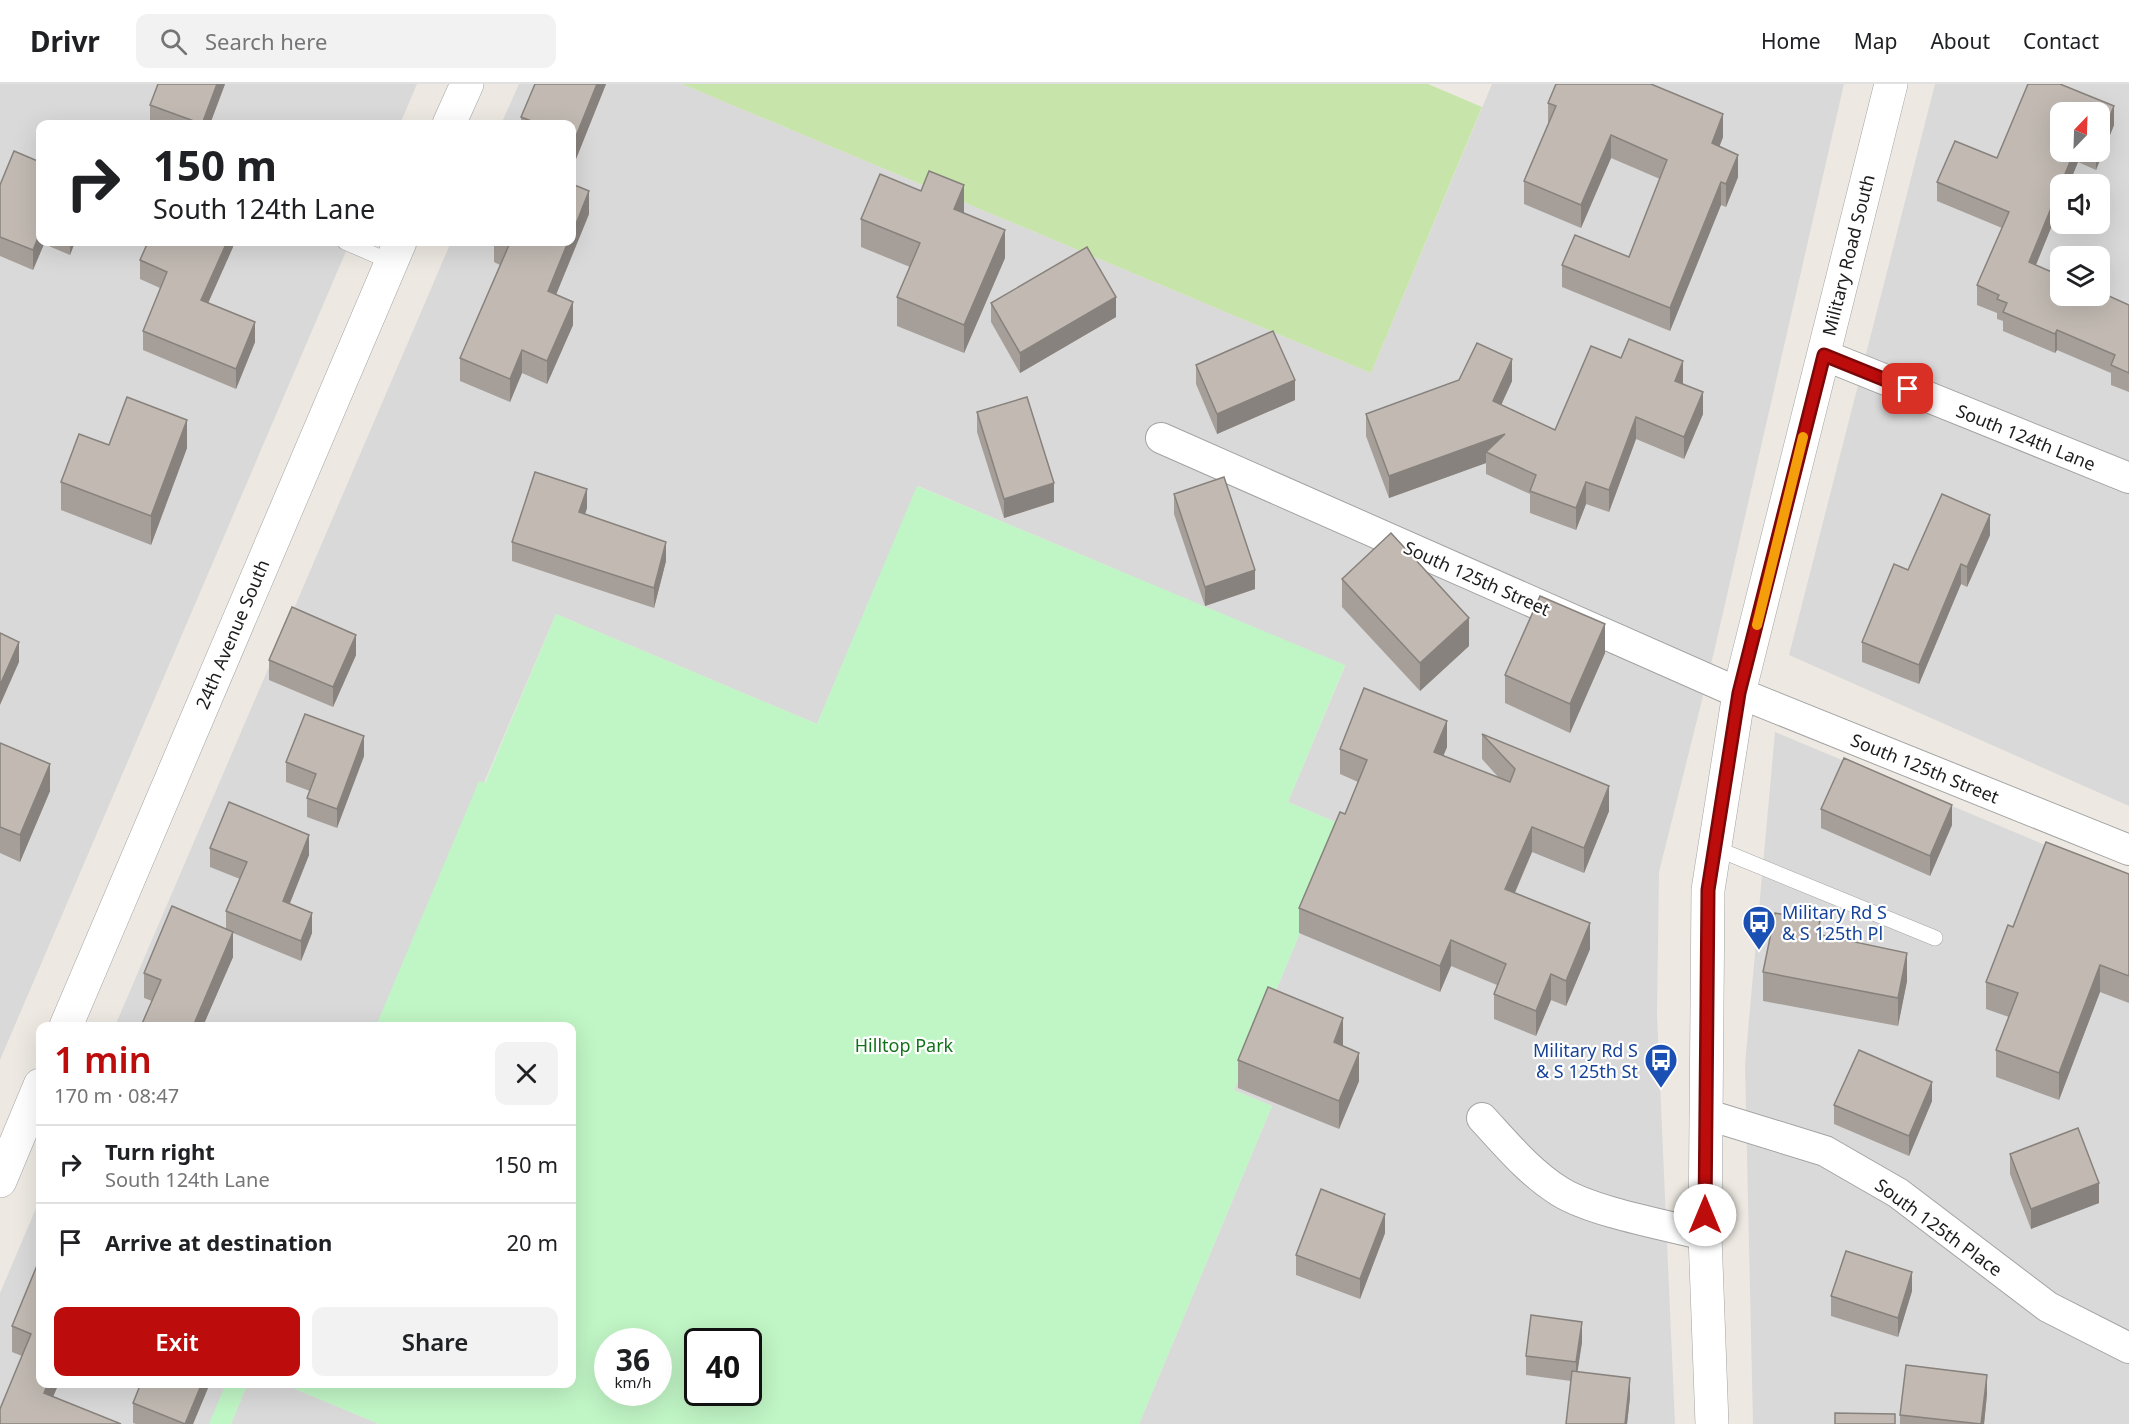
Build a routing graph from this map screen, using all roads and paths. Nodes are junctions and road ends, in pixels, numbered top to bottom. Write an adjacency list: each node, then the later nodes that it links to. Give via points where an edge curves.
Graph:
1 (467, 84): 3 (street)
2 (1891, 84): 6 (street, Military Road South)
3 (451, 120)
4 (365, 246): 5 (lane)
5 (395, 252): 13 (street, 24th Avenue South)
6 (1824, 355): 8 (street, South 124th Lane); 9 (street, Military Road South)
7 (1161, 438): 9 (street, South 125th Street)
8 (2129, 478)
9 (1739, 693): 10 (street, Military Road South); 11 (street, South 125th Street)
10 (1715, 848): 12 (lane); 15 (street, Military Road South, via 1708,890)
11 (2129, 850)
12 (1935, 938)
13 (68, 1022)
14 (36, 1095): 17 (street)
15 (1705, 1114): 18 (street, Military Road South); 19 (street, South 125th Place, via 1825,1151 1898,1192 2048,1308)
16 (1482, 1118): 18 (street, via 1520,1160 1560,1192 1599,1207)
17 (0, 1181)
18 (1705, 1235): 20 (street, Military Road South)
19 (2129, 1348)
20 (1712, 1424)

